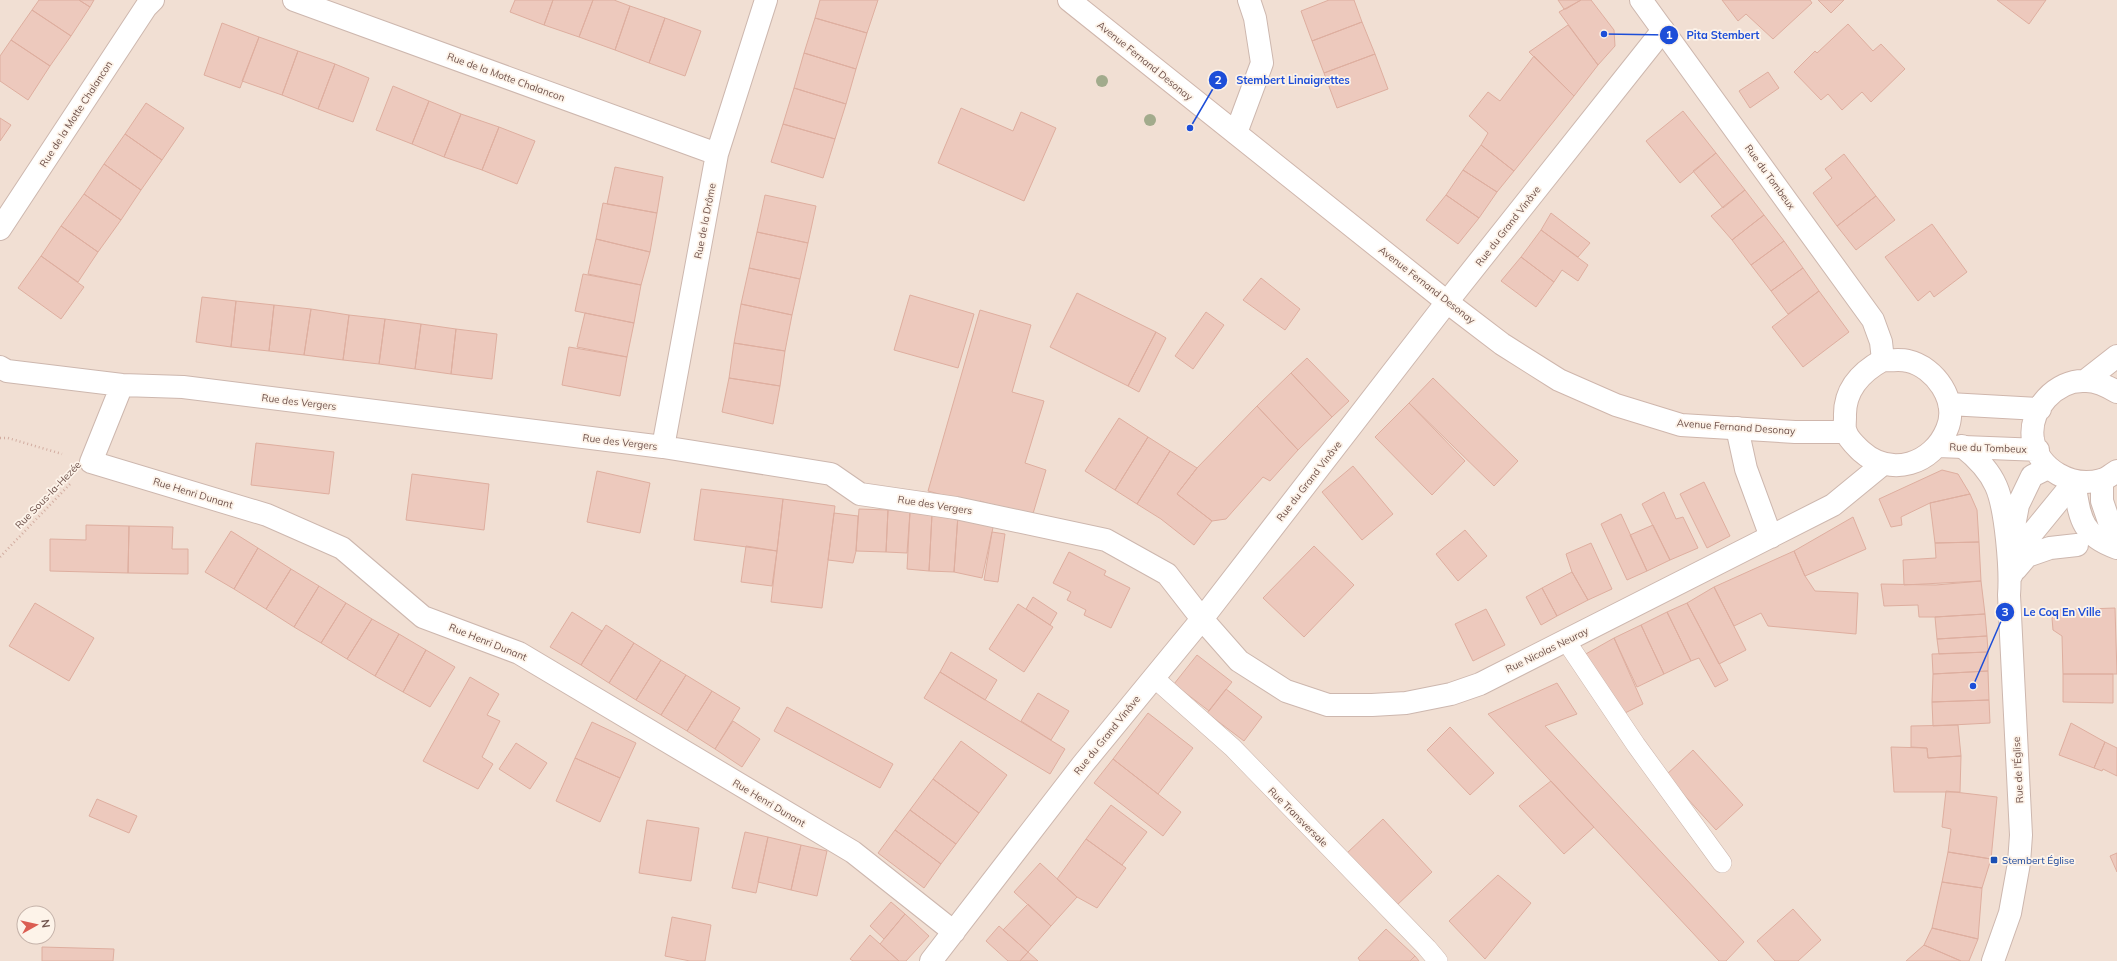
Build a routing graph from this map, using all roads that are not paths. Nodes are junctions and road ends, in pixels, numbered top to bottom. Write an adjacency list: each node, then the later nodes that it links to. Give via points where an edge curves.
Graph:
1 (154, 0): 10 (street, Rue de la Motte Chalancon, via 146,7)
2 (294, 0): 9 (street, Rue de la Motte Chalancon)
3 (766, 0): 9 (street, Rue de la Drôme)
4 (1069, 0): 8 (street, Avenue Fernand Desonay)
5 (1249, 0): 8 (street, via 1256,18 1262,63)
6 (1644, 1): 7 (street, Rue du Tombeux)
7 (1663, 30): 11 (street, Rue du Grand Vinâve); 13 (street, Rue du Tombeux, via 1873,320 1881,342)
8 (1236, 133): 11 (street, Avenue Fernand Desonay)
9 (717, 154): 24 (street, Rue de la Drôme)
10 (0, 229)
11 (1447, 302): 20 (street, Avenue Fernand Desonay, via 1502,344 1559,380 1616,405 1681,425); 34 (street, Rue du Grand Vinâve)
12 (2117, 356): 15 (street)
13 (1883, 360): 18 (street, Rue du Tombeux, via 1907,361 1923,367 1936,377 1945,391); 21 (street, via 1858,378 1848,394)
14 (0, 367): 16 (street, Rue des Vergers, via 7,371)
15 (2085, 381): 17 (street, via 2102,384); 19 (street, via 2070,383 2056,390)
16 (122, 385): 24 (street, Rue des Vergers, via 183,387); 38 (street, Rue Henri Dunant, via 90,462 267,515 342,548 423,617 519,652 853,852)
17 (2117, 392)
18 (1948, 404): 19 (street); 22 (street, Rue du Tombeux, via 1949,425)
19 (2040, 409): 25 (street, via 2033,430 2033,440)
20 (1737, 428): 21 (street, Avenue Fernand Desonay); 30 (street, via 1746,469)
21 (1846, 432): 26 (street, Rue du Tombeux, via 1868,457)
22 (1938, 446): 23 (street, Rue du Tombeux); 26 (street, Rue du Tombeux, via 1925,458 1912,464)
23 (1962, 446): 25 (street, Rue du Tombeux); 33 (street, Rue de l'Église, via 1975,456 1996,486)
24 (663, 447): 34 (street, Rue des Vergers, via 831,474 860,494 956,508 1106,540 1166,574)
25 (2038, 450): 27 (street)
26 (1882, 464): 30 (street, Rue Nicolas Neuray, via 1834,505)
27 (2048, 468): 29 (street); 33 (street, Rue de l'Église, via 2032,476 2018,505)
28 (2109, 476): 29 (street); 31 (street, via 2102,501)
29 (2074, 482): 32 (street, via 2079,510 2087,530 2104,543); 33 (street, Rue de l'Église, via 2029,537)
30 (1771, 537): 35 (street, Rue Nicolas Neuray)
31 (2117, 545)
32 (2117, 548): 33 (street, via 2077,545 2050,548 2027,556)
33 (2010, 567): 41 (street, Rue de l'Église, via 2009,595 2022,834 2010,913)
34 (1202, 619): 35 (street, Rue Nicolas Neuray, via 1239,661 1286,691 1328,705 1406,703 1451,694 1480,684); 36 (street, Rue du Grand Vinâve)
35 (1566, 642): 37 (lane, via 1636,745)
36 (1153, 677): 38 (street, Rue du Grand Vinâve); 40 (lane, Rue Transversale, via 1233,748)
37 (1722, 863)
38 (954, 932): 39 (street, Rue du Grand Vinâve)
39 (931, 961)
40 (1438, 961)
41 (1993, 961)

